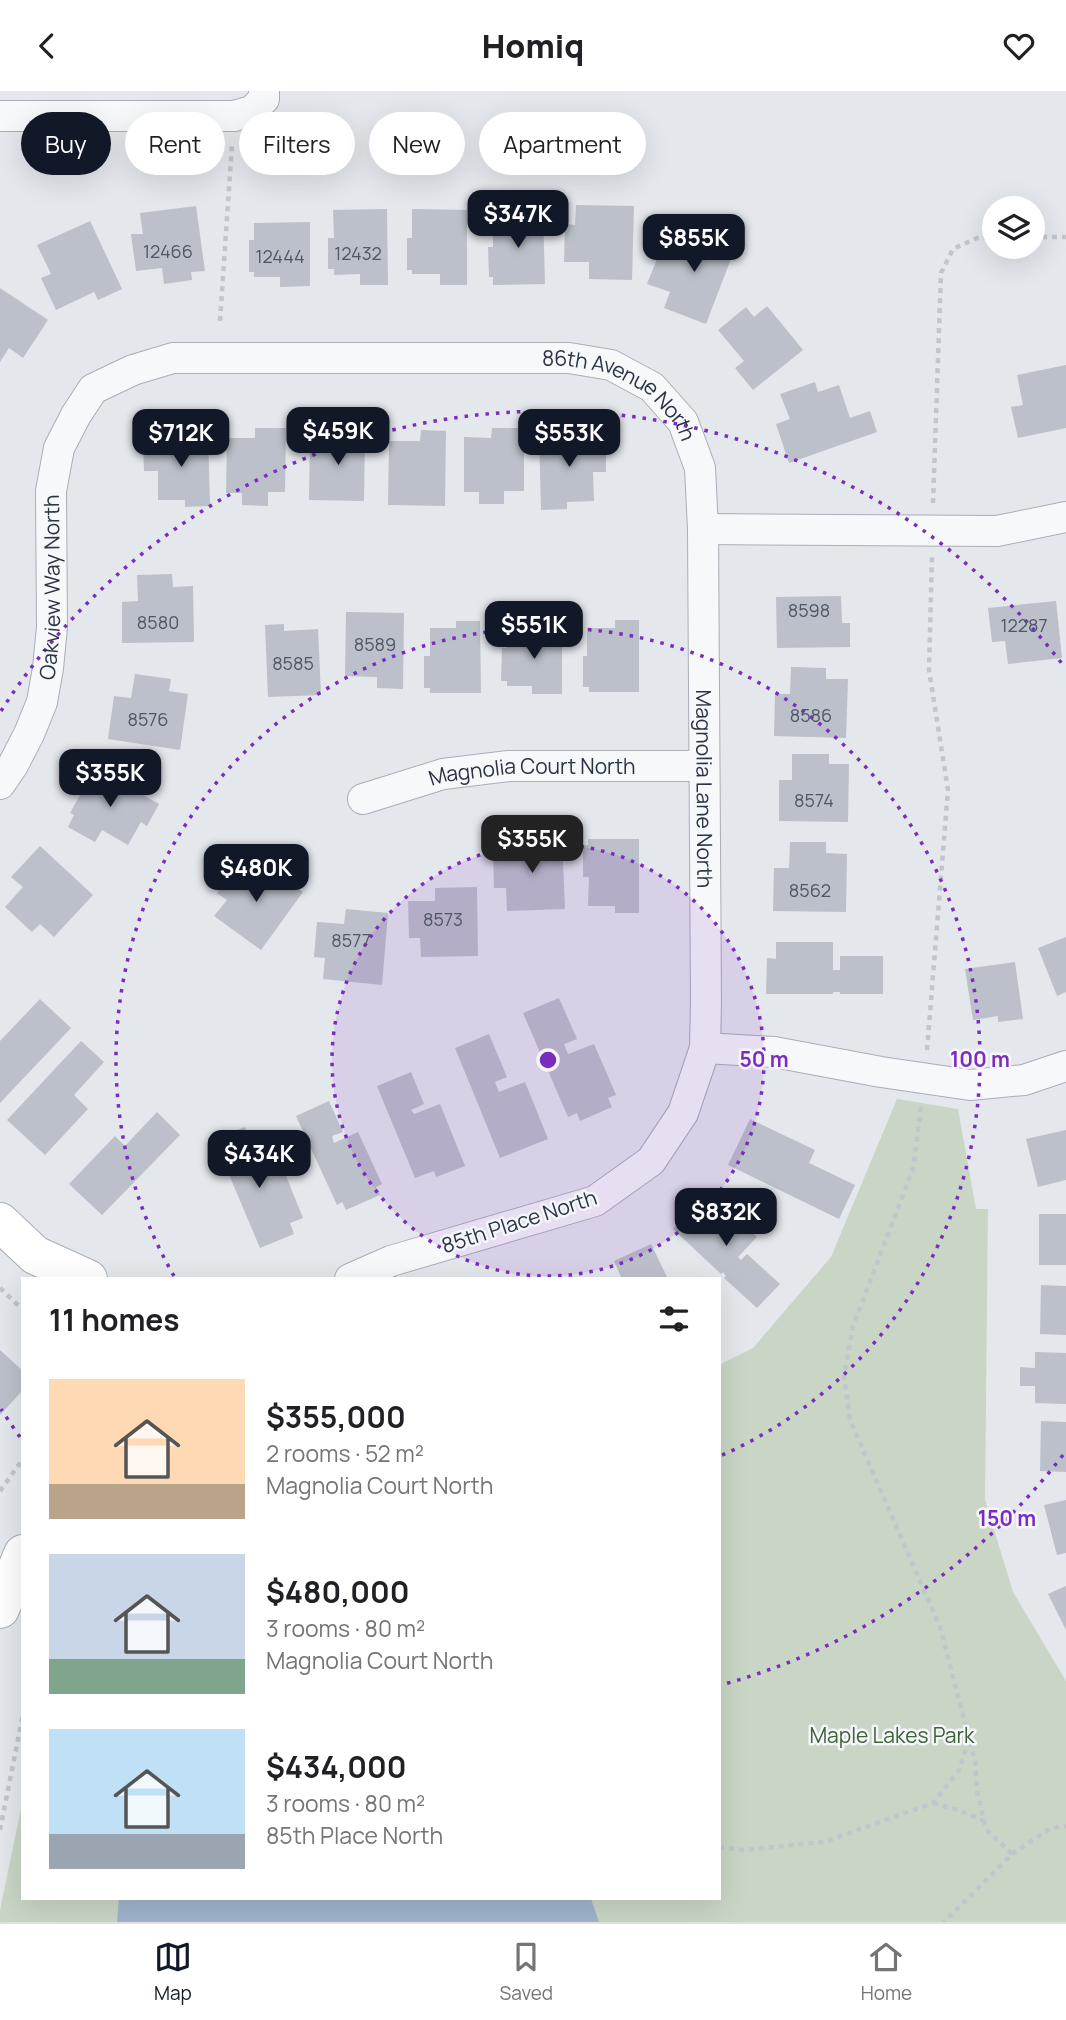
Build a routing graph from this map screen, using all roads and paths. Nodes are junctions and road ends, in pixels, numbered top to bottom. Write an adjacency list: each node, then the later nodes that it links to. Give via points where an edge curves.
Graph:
1 (264, 95): 3 (street, via 252,111)
2 (0, 116): 3 (street)
3 (234, 116): 6 (path)
4 (1045, 237): 5 (path)
5 (1066, 237)
6 (220, 320)
7 (93, 389): 9 (street, 86th Avenue North, via 173,358 569,358 611,365 652,387 683,422 700,468); 11 (street, Oakview Way North, via 59,448 51,491 52,627 42,702)
8 (1066, 517): 9 (street, via 997,531)
9 (703, 529): 10 (street, Magnolia Lane North)
10 (704, 766): 12 (street, Magnolia Court North, via 509,767 443,774); 13 (street, Magnolia Lane North)
11 (0, 784)
12 (363, 799)
13 (705, 1048): 14 (street, via 774,1052 970,1085 1024,1080); 18 (street, 85th Place North, via 683,1113 651,1161 595,1201 391,1261)
14 (1066, 1066)
15 (0, 1223): 16 (street)
16 (41, 1267): 17 (street)
17 (80, 1277)
18 (355, 1277)
19 (0, 1288): 20 (path)
20 (21, 1308)
21 (21, 1462): 22 (path)
22 (0, 1491)
23 (21, 1724): 28 (path)
24 (969, 1739): 25 (path, via 959,1770)
25 (933, 1803): 26 (path); 29 (path, via 824,1842 744,1850)
26 (984, 1821)
27 (1066, 1826): 30 (path, via 1051,1828)
28 (0, 1829)
29 (721, 1847)
30 (1012, 1854)

